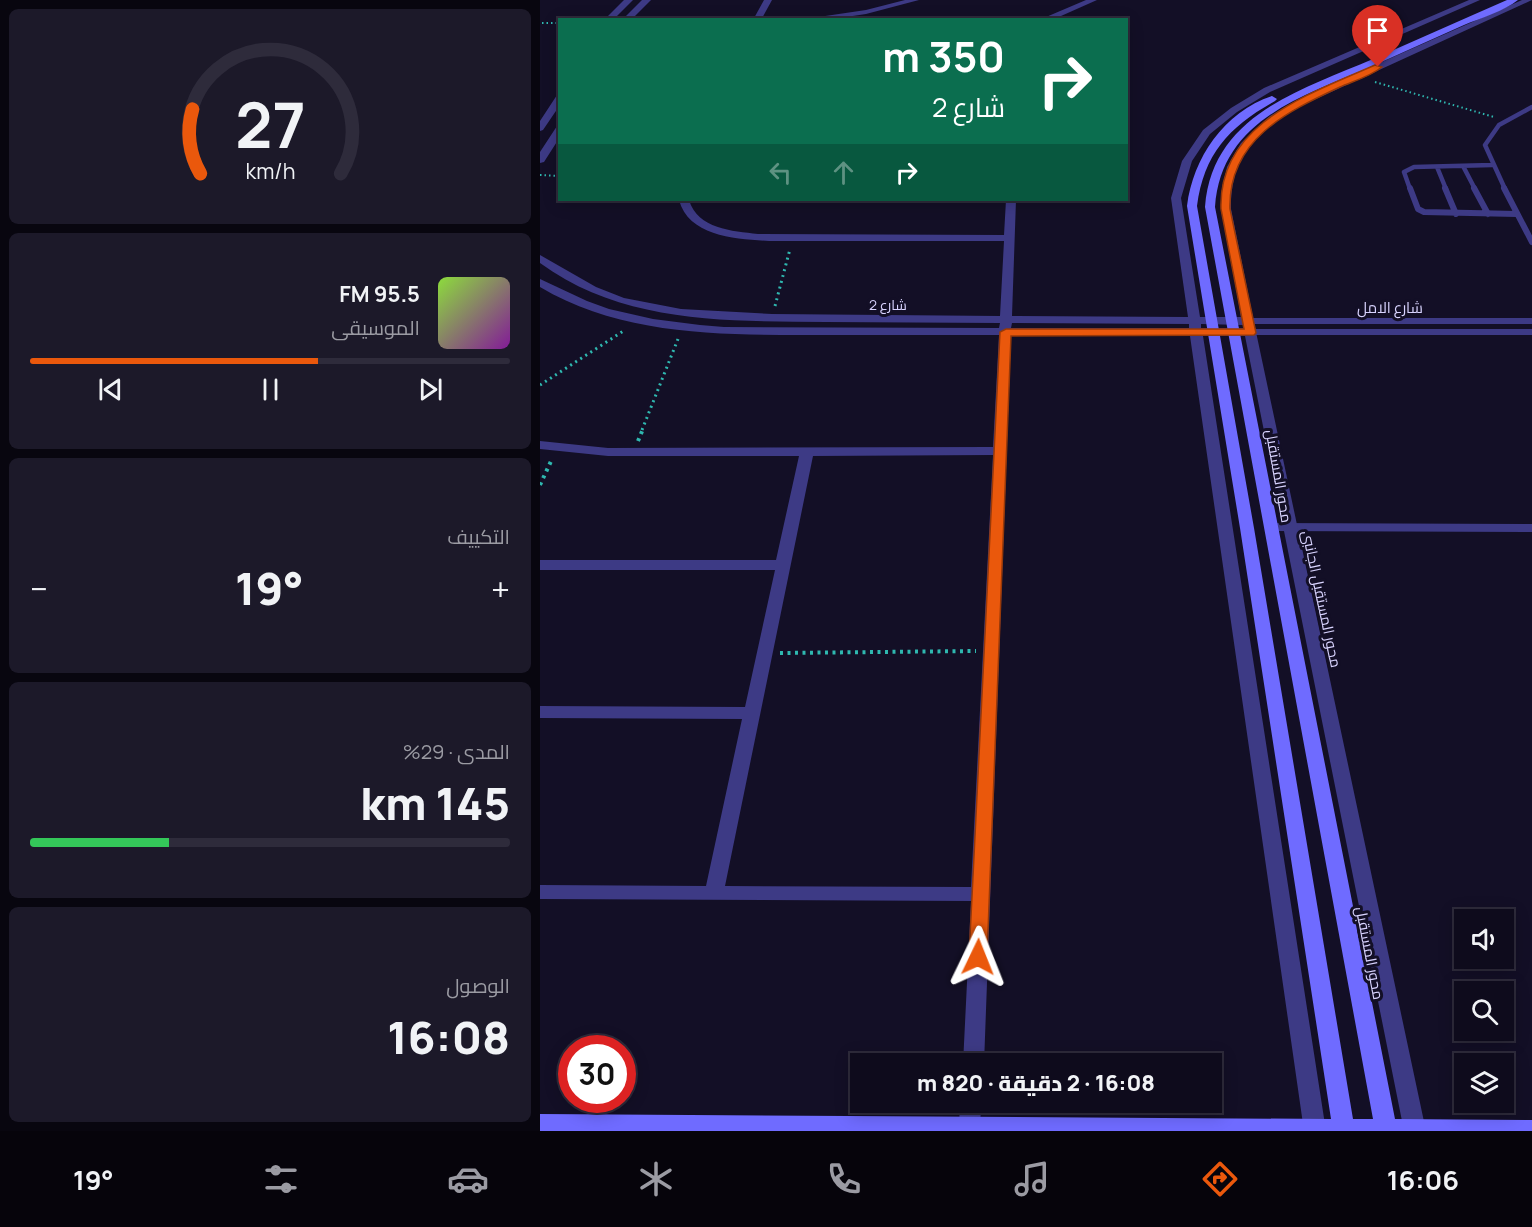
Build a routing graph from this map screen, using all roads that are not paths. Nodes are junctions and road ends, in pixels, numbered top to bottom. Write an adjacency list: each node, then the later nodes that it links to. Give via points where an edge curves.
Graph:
1 (629, 0): 10 (street)
2 (647, 0): 11 (street)
3 (768, 0): 12 (street)
4 (915, 0): 13 (street)
5 (1093, 0): 14 (street)
6 (1476, 0): 36 (street, via 1267,90 1209,129 1185,162 1176,198)
7 (1494, 0): 37 (street, via 1283,93 1248,112 1221,135 1199,168 1192,206)
8 (1514, 0): 38 (street, محور المستقبل, via 1291,98 1257,120 1231,146 1215,175 1210,207)
9 (1529, 0): 38 (street, محور المستقبل الجانبى, via 1292,107 1245,144 1235,159 1225,192)
10 (611, 18)
11 (628, 18)
12 (758, 18)
13 (818, 18)
14 (1048, 18)
15 (558, 100): 17 (street)
16 (1532, 107): 22 (lane, via 1505,120 1490,135 1485,145)
17 (540, 128)
18 (558, 130): 20 (street)
19 (540, 139): 20 (street)
20 (546, 145): 21 (street)
21 (540, 160)
22 (1492, 165): 23 (lane); 29 (lane)
23 (1463, 166): 24 (lane); 28 (lane)
24 (1437, 167): 27 (lane); 27 (lane, via 1409,168 1404,172 1418,209)
25 (684, 201): 30 (street, via 688,213 701,223 743,236)
26 (1011, 201): 30 (street)
27 (1456, 214): 28 (lane)
28 (1488, 214): 29 (lane)
29 (1518, 214): 31 (lane)
30 (1009, 237): 35 (street)
31 (1532, 242)
32 (540, 258): 35 (street, شارع 2, via 590,288 641,305 703,315)
33 (540, 282): 35 (street, شارع 2, via 587,305 683,327 767,332)
34 (1532, 321): 38 (lane, شارع الامل)
35 (1006, 326): 36 (street, شارع 2); 42 (street)
36 (1195, 327): 37 (street, شارع 2); 57 (street)
37 (1212, 327): 38 (street, شارع 2); 58 (street)
38 (1242, 327): 39 (lane, شارع الامل); 43 (street, محور المستقبل); 44 (street, محور المستقبل الجانبى)
39 (1532, 332)
40 (540, 445): 41 (street, via 634,452)
41 (807, 451): 42 (street); 47 (street)
42 (1000, 451): 52 (street)
43 (1271, 527): 44 (lane); 59 (street, محور المستقبل)
44 (1291, 527): 45 (lane); 60 (street, محور المستقبل الجانبى)
45 (1532, 528)
46 (540, 565): 47 (street)
47 (783, 566): 49 (street)
48 (540, 712): 49 (street)
49 (752, 713): 51 (street)
50 (540, 892): 51 (street)
51 (714, 892): 52 (street)
52 (980, 894): 53 (street)
53 (973, 1053)
54 (971, 1113): 56 (street)
55 (540, 1123): 56 (street)
56 (970, 1126): 57 (street)
57 (1314, 1130): 58 (street)
58 (1344, 1130): 59 (street)
59 (1385, 1130): 60 (street)
60 (1415, 1130): 61 (street)
61 (1532, 1130)

